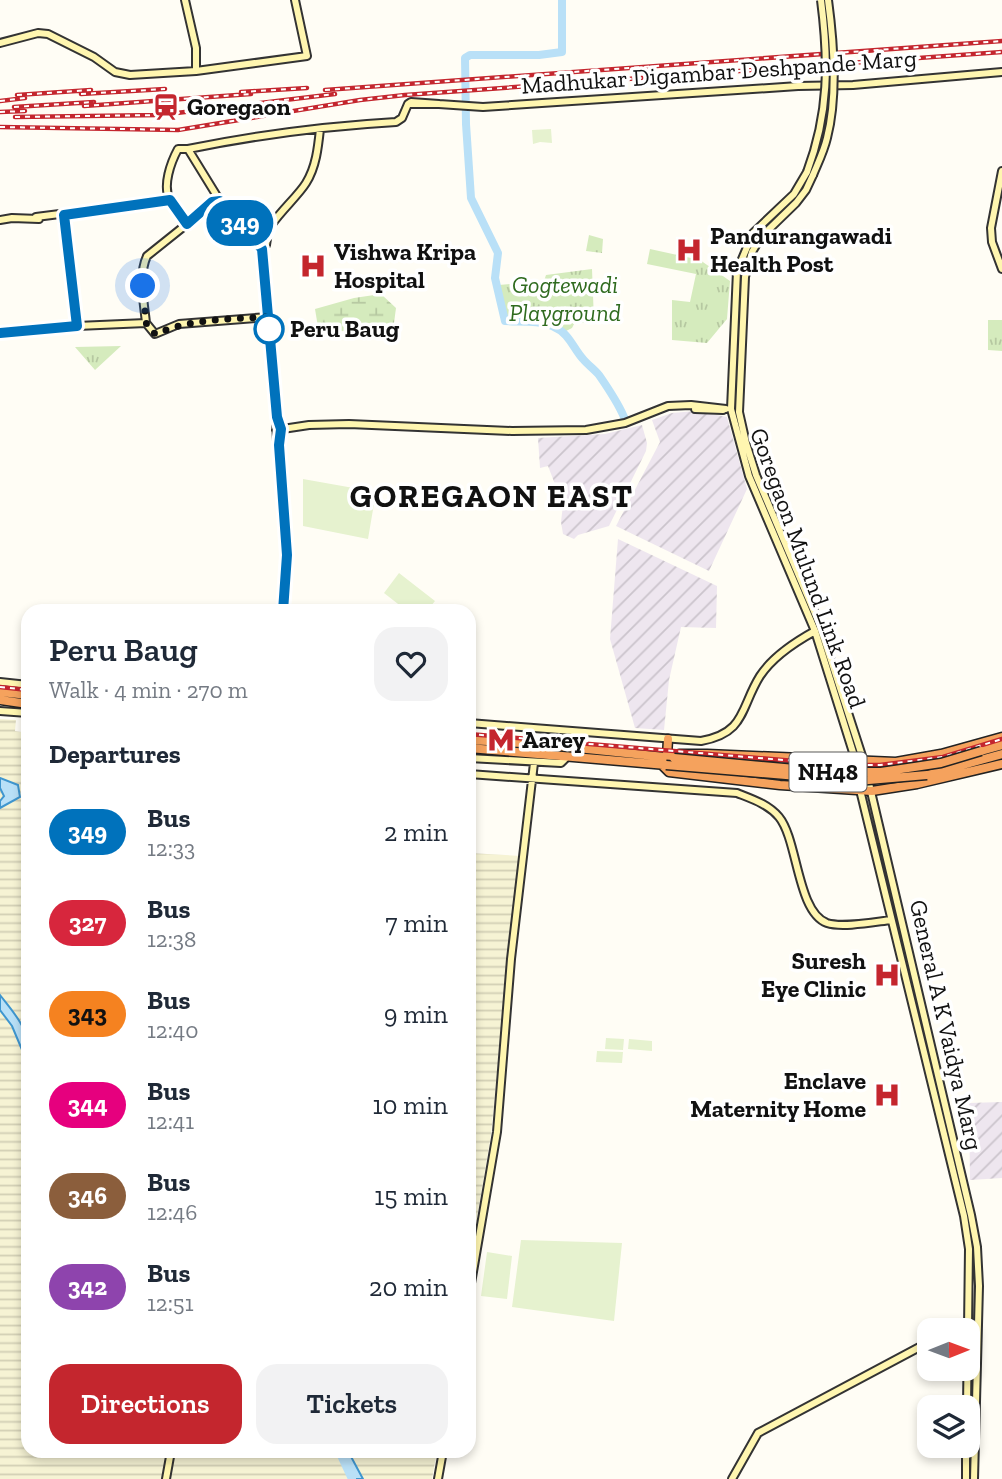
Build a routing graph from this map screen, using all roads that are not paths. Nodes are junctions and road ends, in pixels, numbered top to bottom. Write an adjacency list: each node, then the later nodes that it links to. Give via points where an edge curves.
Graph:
1 (185, 0): 6 (street, via 196,48)
2 (295, 0): 6 (street, via 307,56)
3 (821, 0): 11 (street, bridge, via 825,103)
4 (828, 0): 11 (street, bridge, via 833,107 827,141)
5 (0, 43): 6 (street, via 48,34 115,72)
6 (196, 72)
7 (1002, 72): 8 (street, Madhukar Digambar Deshpande Marg, via 483,107 408,104 398,121)
8 (320, 129): 9 (street, Madhukar Digambar Deshpande Marg); 17 (street, via 306,183 268,232)
9 (188, 149): 12 (street, via 176,152 168,181); 14 (street, via 217,193)
10 (1002, 171): 13 (street)
11 (810, 174): 23 (street, Goregaon Mulund Link Road, via 753,233 737,271)
12 (170, 200): 15 (street); 16 (street)
13 (997, 201): 18 (street, via 996,241); 19 (street, via 992,242)
14 (216, 202): 16 (street); 17 (street)
15 (0, 220)
16 (187, 224): 21 (street, via 144,262)
17 (262, 248): 20 (street)
18 (1002, 257)
19 (1002, 269)
20 (268, 317): 21 (street, via 180,324 155,334); 24 (street)
21 (146, 323): 22 (street)
22 (0, 333)
23 (732, 409): 24 (street, via 666,408 625,423 586,430 512,432 349,424); 25 (street, Goregaon Mulund Link Road, via 739,445)
24 (279, 430): 26 (street, via 287,555)
25 (760, 492): 27 (street, Goregaon Mulund Link Road); 48 (street, Goregaon Mulund Link Road, via 819,623)
26 (284, 604)
27 (816, 631): 38 (street, via 785,650 761,675 734,727 708,740); 48 (street, Goregaon Mulund Link Road)
28 (0, 683): 29 (street)
29 (21, 685)
30 (0, 692): 31 (highway)
31 (21, 694)
32 (0, 700): 33 (highway)
33 (21, 703)
34 (0, 711): 35 (street)
35 (21, 712)
36 (476, 724): 38 (street)
37 (1002, 737): 48 (highway, via 916,759)
38 (668, 739): 47 (highway)
39 (476, 741): 47 (highway, NH48)
40 (1002, 745): 43 (highway, NH48)
41 (476, 749): 44 (highway, NH48)
42 (1002, 754): 43 (highway, NH48)
43 (983, 755): 47 (highway, NH48, bridge, via 927,775 883,780)
44 (568, 756): 47 (highway, NH48); 49 (street, via 561,763)
45 (476, 759): 49 (street)
46 (801, 759): 47 (highway, via 679,754); 48 (highway); 53 (highway)
47 (668, 761): 53 (highway, via 669,772)
48 (860, 762): 54 (street, Goregaon Mulund Link Road); 55 (street, General A K Vaidya Marg)
49 (534, 763): 52 (street)
50 (1002, 764): 55 (highway)
51 (476, 775): 52 (street)
52 (533, 779): 56 (street, via 737,793 755,800 780,818 816,916 828,924); 57 (street, via 511,959 497,1132)
53 (799, 786): 54 (highway)
54 (860, 790): 55 (highway); 56 (street, General A K Vaidya Marg)
55 (872, 791): 59 (street, General A K Vaidya Marg, via 971,1215 979,1271)
56 (891, 920): 58 (street, General A K Vaidya Marg, via 964,1216)
57 (476, 1254)
58 (969, 1318)
59 (978, 1318)
60 (917, 1348): 67 (street, via 758,1433)
61 (977, 1381): 69 (street, General A K Vaidya Marg)
62 (170, 1458): 65 (street)
63 (442, 1458): 66 (street)
64 (966, 1458): 68 (street)
65 (166, 1478)
66 (439, 1479)
67 (732, 1479)
68 (966, 1479)
69 (974, 1479)

